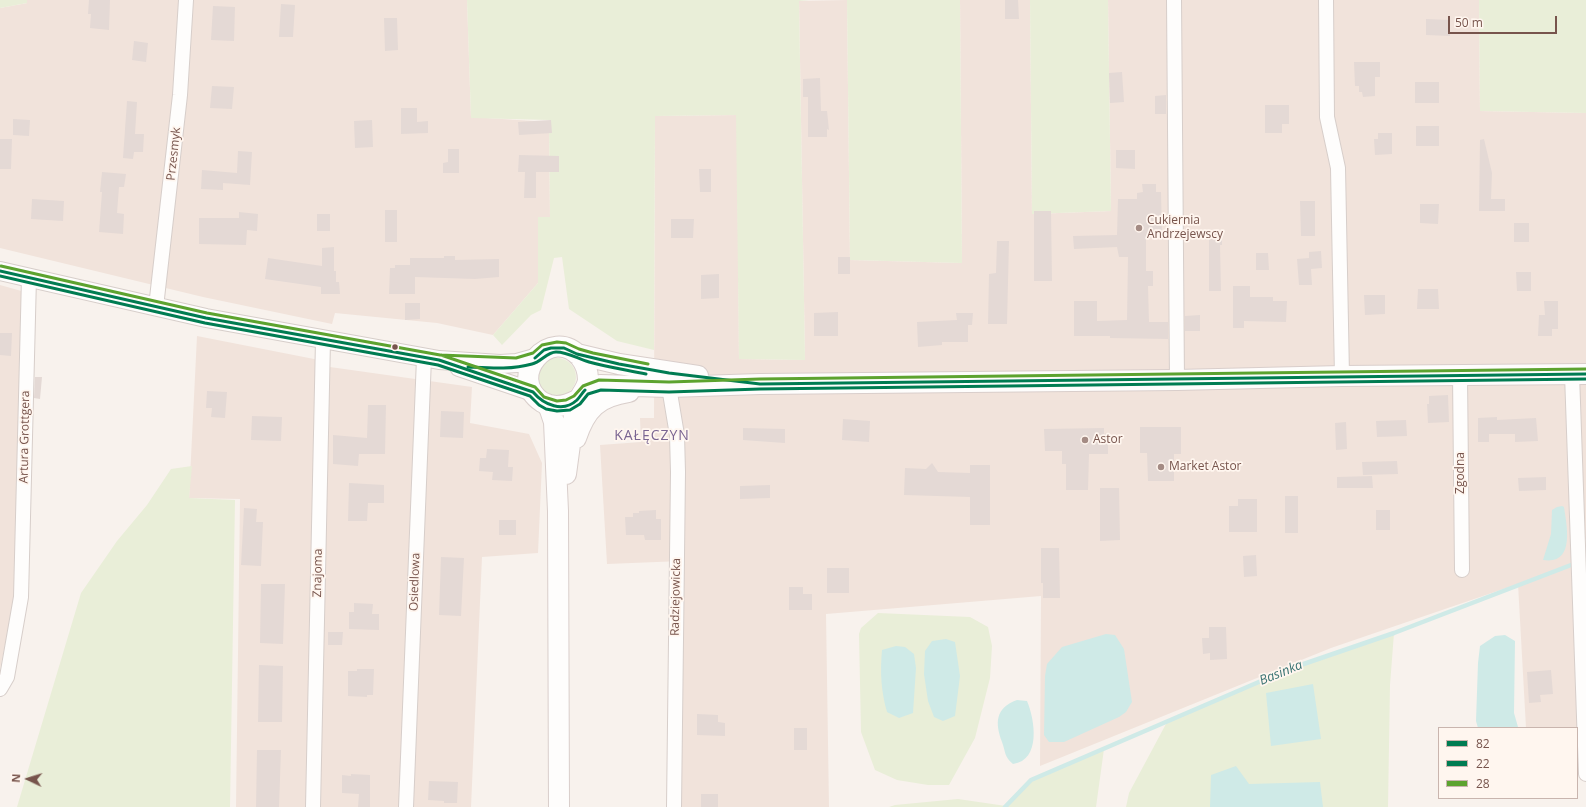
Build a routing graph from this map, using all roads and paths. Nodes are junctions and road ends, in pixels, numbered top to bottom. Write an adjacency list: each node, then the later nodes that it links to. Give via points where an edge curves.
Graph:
1 (186, 0): 6 (street, Przesmyk, via 180,95)
2 (1174, 0): 14 (street)
3 (1326, 0): 13 (street, via 1326,117 1338,168)
4 (0, 271): 5 (street)
5 (29, 277): 6 (street); 22 (street, Artura Grottgera, via 20,597 7,677)
6 (156, 307): 7 (street)
7 (323, 340): 10 (street); 24 (street, Znajoma)
8 (577, 354): 9 (main road, via 557,347 544,350); 15 (main road, via 669,373); 17 (main road, via 584,361 588,380)
9 (535, 358): 10 (street, via 517,363); 18 (main road, via 530,366 529,384)
10 (432, 359): 18 (street); 25 (street, Osiedlowa)
11 (1579, 374): 12 (main road); 23 (street)
12 (1460, 375): 13 (main road); 21 (street, Zgodna)
13 (1342, 376): 14 (main road)
14 (1177, 380): 15 (main road)
15 (760, 384): 16 (main road)
16 (669, 387): 17 (main road, via 600,385); 19 (main road, via 616,394 598,402 580,426); 27 (street, Radziejowicka, via 677,435 678,472)
17 (581, 395): 18 (main road, via 568,405 557,406); 19 (main road, via 570,437)
18 (540, 398): 20 (main road, via 550,410 554,422)
19 (566, 469): 20 (main road)
20 (558, 511): 26 (main road)
21 (1462, 570)
22 (0, 689)
23 (1586, 774)
24 (313, 807)
25 (406, 807)
26 (560, 807)
27 (674, 807)

